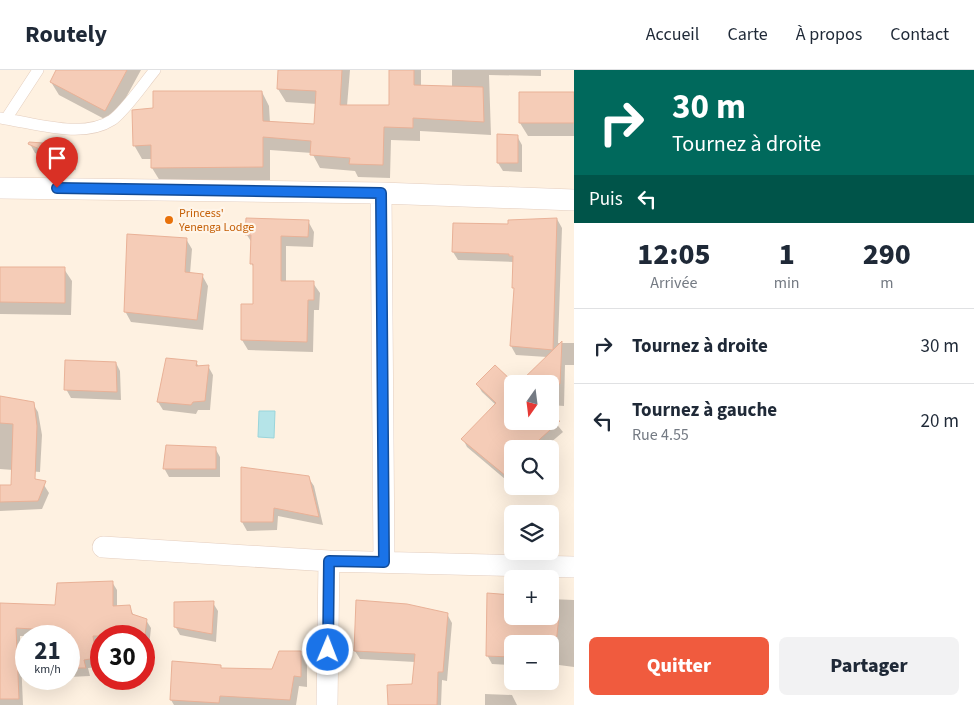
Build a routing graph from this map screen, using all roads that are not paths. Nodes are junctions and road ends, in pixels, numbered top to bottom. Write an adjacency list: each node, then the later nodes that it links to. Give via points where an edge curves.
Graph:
1 (38, 70): 3 (lane)
2 (155, 70): 3 (lane, via 113,119 94,129)
3 (3, 119)
4 (0, 188): 5 (street)
5 (381, 193): 6 (street); 9 (street)
6 (574, 200)
7 (103, 546): 8 (street)
8 (329, 561): 9 (street); 11 (street)
9 (384, 562): 10 (street)
10 (574, 567)
11 (327, 705)

